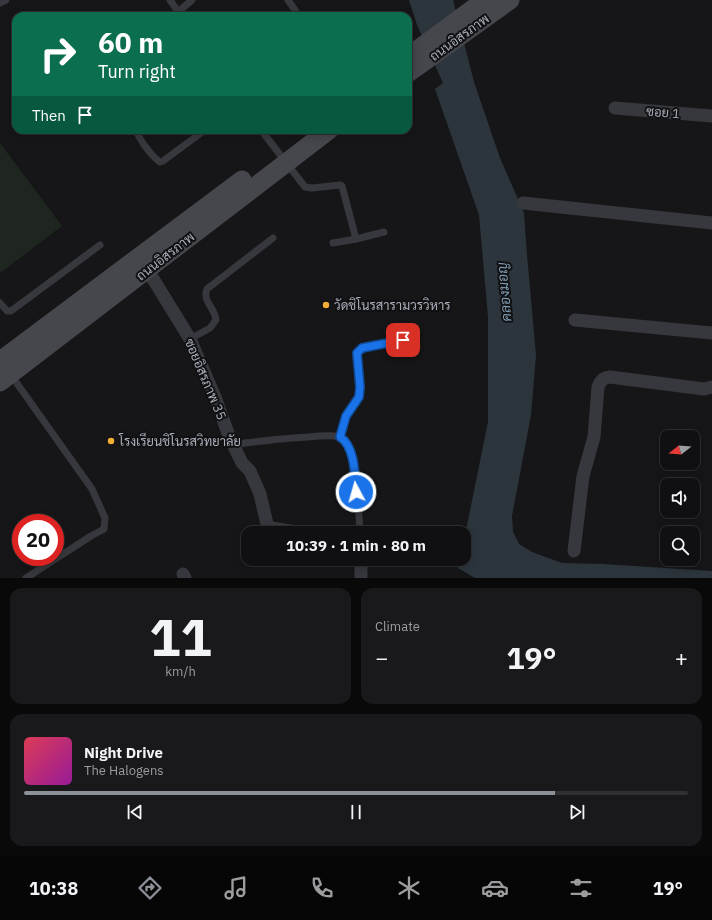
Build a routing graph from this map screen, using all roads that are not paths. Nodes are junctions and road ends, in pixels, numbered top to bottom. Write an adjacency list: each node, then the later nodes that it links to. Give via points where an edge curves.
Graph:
1 (6, 0): 7 (lane)
2 (170, 0): 8 (lane)
3 (192, 0): 9 (lane)
4 (288, 0): 10 (lane)
5 (485, 0): 11 (main road)
6 (510, 0): 12 (main road, ถนนอิสรภาพ)
7 (0, 3)
8 (178, 12)
9 (181, 12)
10 (296, 12)
11 (412, 54)
12 (412, 70)
13 (615, 108): 14 (street, ซอย 1)
14 (712, 116)
15 (138, 134): 16 (lane, via 160,162)
16 (200, 134)
17 (264, 134): 20 (lane)
18 (305, 134): 20 (main road)
19 (322, 134): 20 (main road, ถนนอิสรภาพ)
20 (282, 158): 25 (lane, via 305,187 342,186); 28 (main road, ถนนอิสรภาพ); 34 (main road)
21 (523, 203): 22 (street)
22 (712, 223)
23 (384, 232): 25 (lane)
24 (273, 238): 32 (lane, via 207,289 206,297 216,320 210,328)
25 (356, 239): 26 (lane)
26 (334, 243)
27 (100, 245): 29 (lane, via 11,311 7,311)
28 (147, 269): 32 (street, ซอยอิสรภาพ 35); 34 (main road, ถนนอิสรภาพ)
29 (0, 303)
30 (575, 320): 31 (street)
31 (712, 333)
32 (190, 339): 37 (street, ซอยอิสรภาพ 35)
33 (403, 340): 36 (lane, via 362,348 357,353 359,397 346,416)
34 (4, 373): 42 (lane, via 92,489 105,518 104,529)
35 (712, 387): 40 (street, via 704,389 610,377 601,380 598,387 594,437 583,476)
36 (340, 437): 37 (lane, via 292,438 238,444); 39 (lane, via 351,452)
37 (232, 442): 38 (street, ซอยอิสรภาพ 35, via 242,463 250,471)
38 (269, 526)
39 (359, 526)
40 (574, 551)
41 (361, 566): 43 (street)
42 (26, 578)
43 (361, 578)

